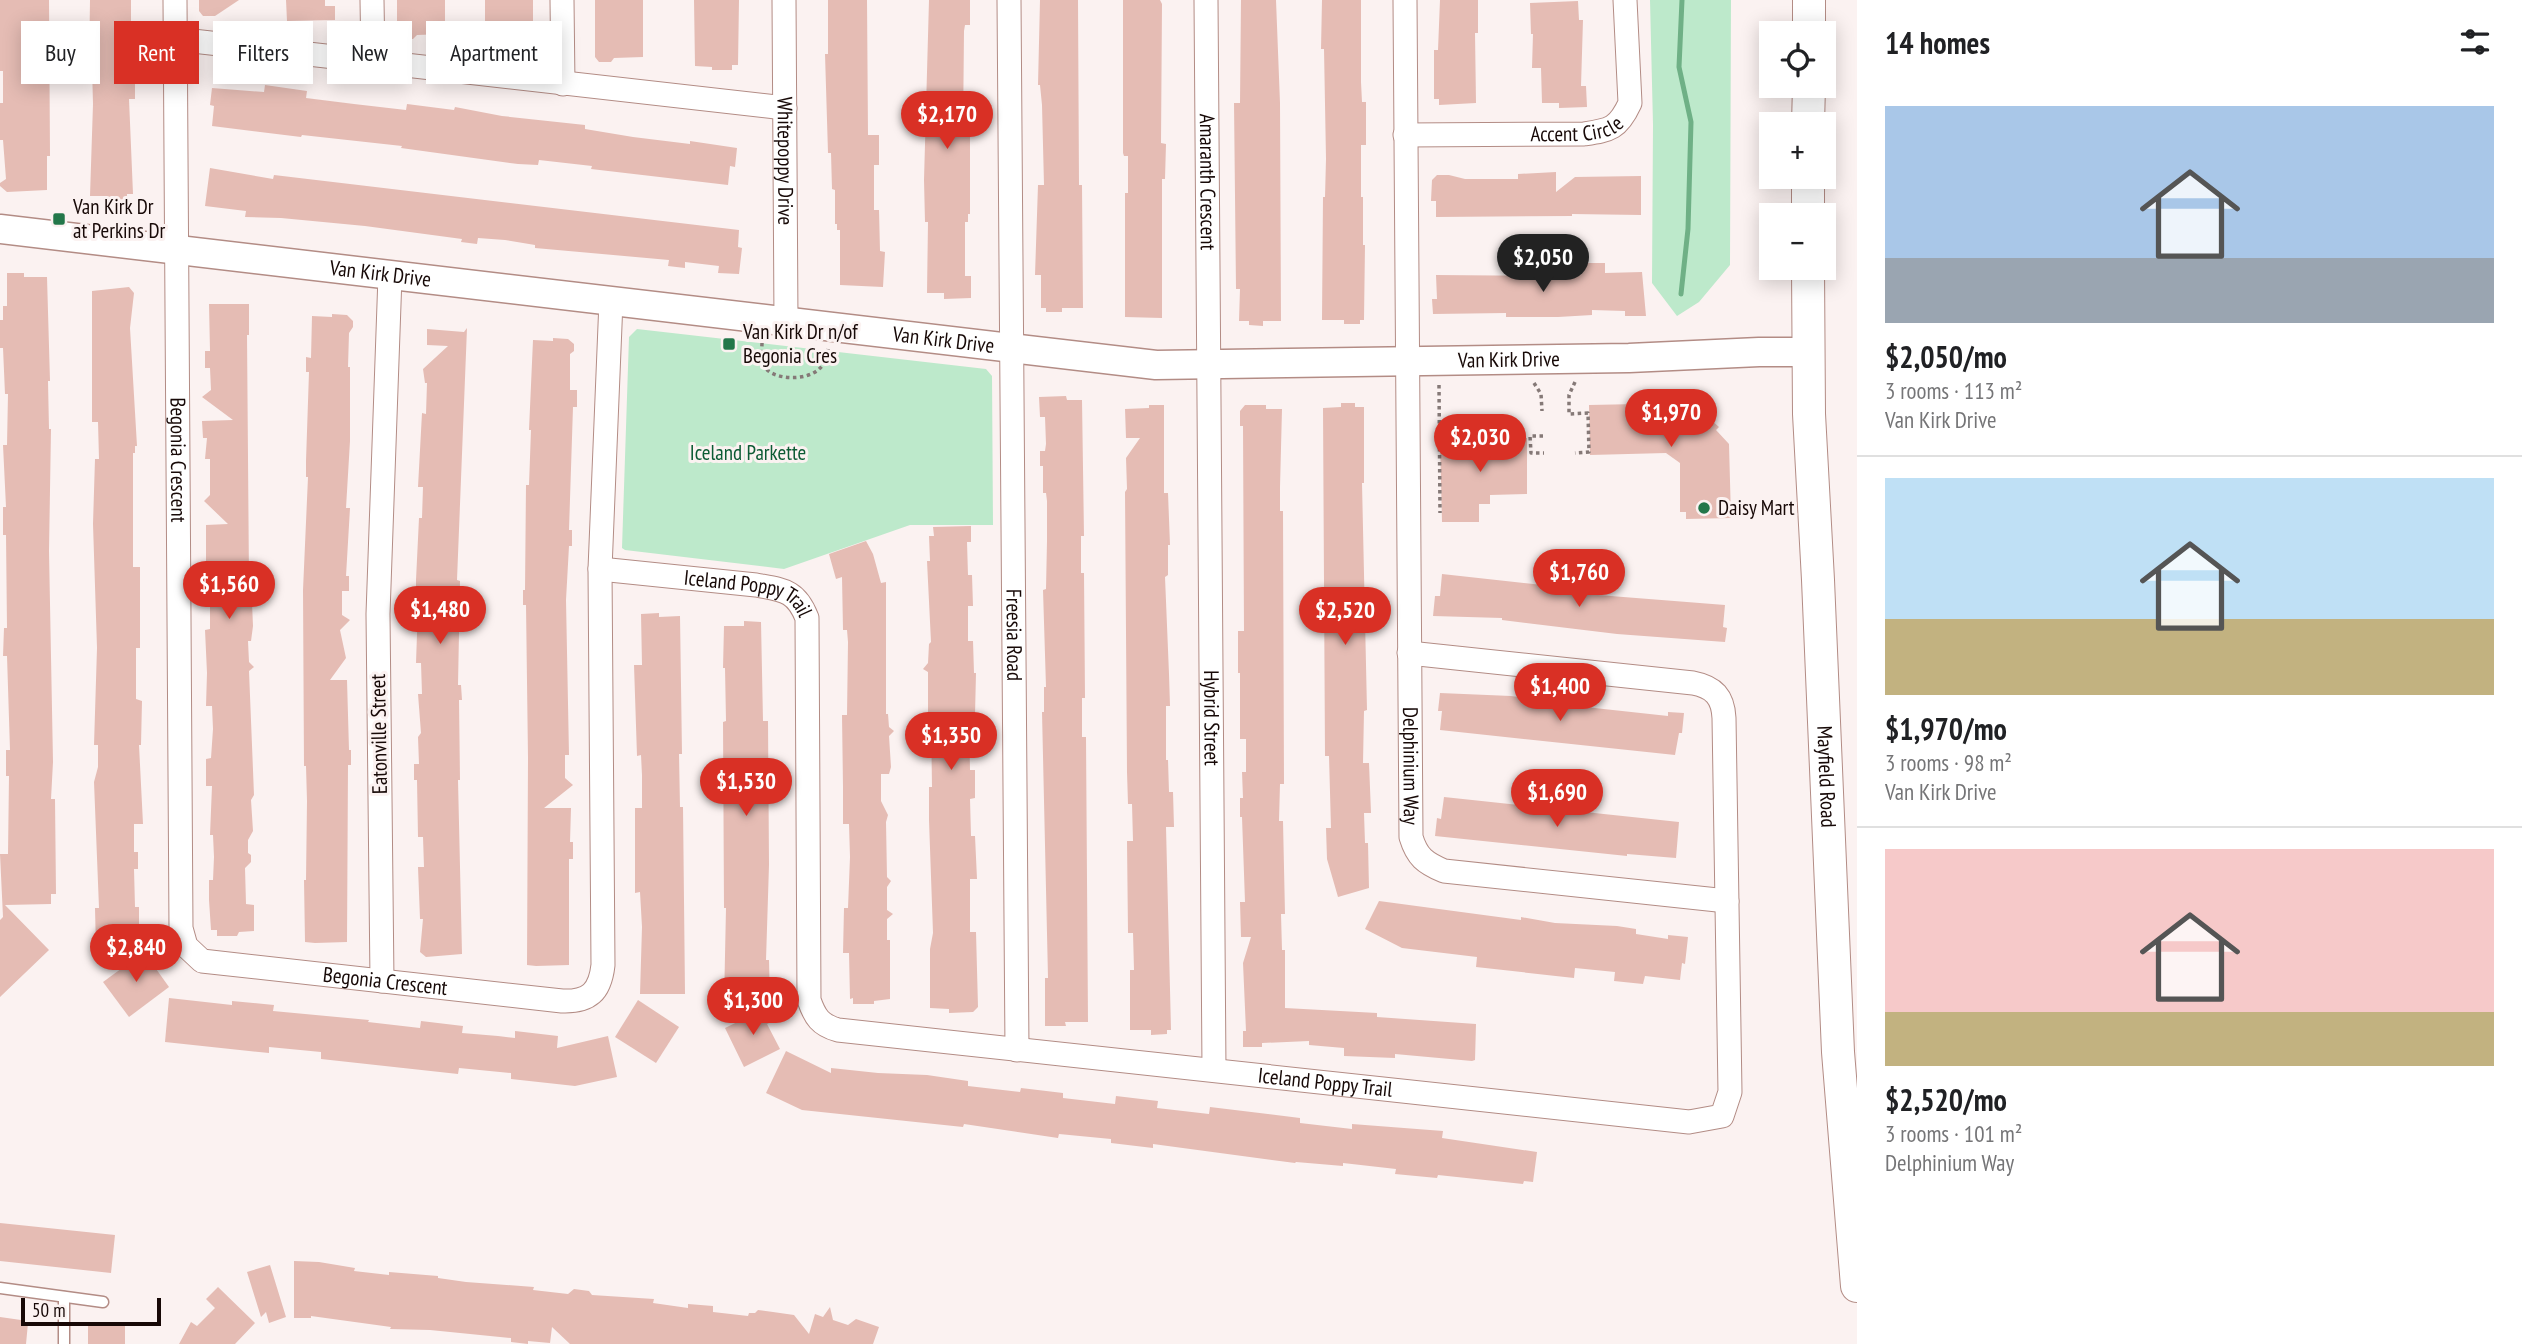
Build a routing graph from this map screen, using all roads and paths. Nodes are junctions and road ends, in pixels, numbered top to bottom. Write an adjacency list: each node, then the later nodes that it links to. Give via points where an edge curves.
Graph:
1 (175, 0): 10 (street, Begonia Crescent)
2 (372, 0): 11 (street)
3 (562, 0): 12 (street)
4 (784, 0): 18 (street, Whitepoppy Drive)
5 (1009, 0): 27 (street)
6 (1206, 0): 31 (street, Amaranth Crescent)
7 (1405, 0): 19 (street)
8 (1625, 0): 19 (street, Accent Circle, via 1630,103 1608,130)
9 (1809, 0): 13 (main road)
10 (175, 21)
11 (372, 21)
12 (562, 21)
13 (1809, 21)
14 (199, 42): 15 (street)
15 (327, 56)
16 (175, 84): 21 (street, Begonia Crescent)
17 (562, 84): 18 (street)
18 (785, 108): 25 (street, Whitepoppy Drive)
19 (1405, 135): 30 (street)
20 (0, 229): 21 (street, Van Kirk Drive)
21 (177, 249): 22 (street, Van Kirk Drive); 43 (street, Begonia Crescent, via 182,938 191,954 202,961)
22 (390, 276): 24 (street, Van Kirk Drive); 43 (street, Eatonville Street, via 378,614)
23 (1808, 280): 29 (main road, Mayfield Road)
24 (611, 301): 25 (street, Van Kirk Drive); 40 (street, Begonia Crescent)
25 (786, 321): 27 (street, Van Kirk Drive)
26 (762, 342): 28 (path, via 763,365 784,376 806,376 819,370)
27 (1012, 348): 31 (street, Van Kirk Drive, via 1156,365); 44 (street, Freesia Road)
28 (828, 349)
29 (1807, 352): 30 (street, Van Kirk Drive); 46 (main road, Mayfield Road, via 1838,1052)
30 (1407, 362): 31 (street, Van Kirk Drive); 41 (street, Delphinium Way)
31 (1209, 365): 45 (street, Hybrid Street)
32 (1575, 382): 38 (path, via 1569,395 1570,414 1588,414 1589,452)
33 (1534, 383): 35 (path, via 1541,394)
34 (1439, 385): 39 (path)
35 (1542, 411)
36 (1543, 436): 37 (path, via 1531,436 1531,453)
37 (1544, 453)
38 (1575, 453)
39 (1440, 513)
40 (600, 569): 43 (street, Begonia Crescent, via 602,977 582,1000 571,1001); 44 (street, Iceland Poppy Trail, via 781,589 801,603 807,618 809,1000 819,1022 838,1030)
41 (1409, 653): 42 (street, Delphinium Way, via 1411,837 1426,864 1444,872); 42 (street, Iceland Poppy Trail, via 1693,683 1714,690 1724,718)
42 (1727, 901): 45 (street, Iceland Poppy Trail, via 1730,1092 1722,1116 1689,1122)
43 (382, 981)
44 (1017, 1050): 45 (street, Iceland Poppy Trail)
45 (1214, 1070)
46 (1857, 1286)
47 (0, 1288): 48 (lane)
48 (64, 1297): 49 (lane); 50 (lane)
49 (103, 1302)
50 (64, 1344)

